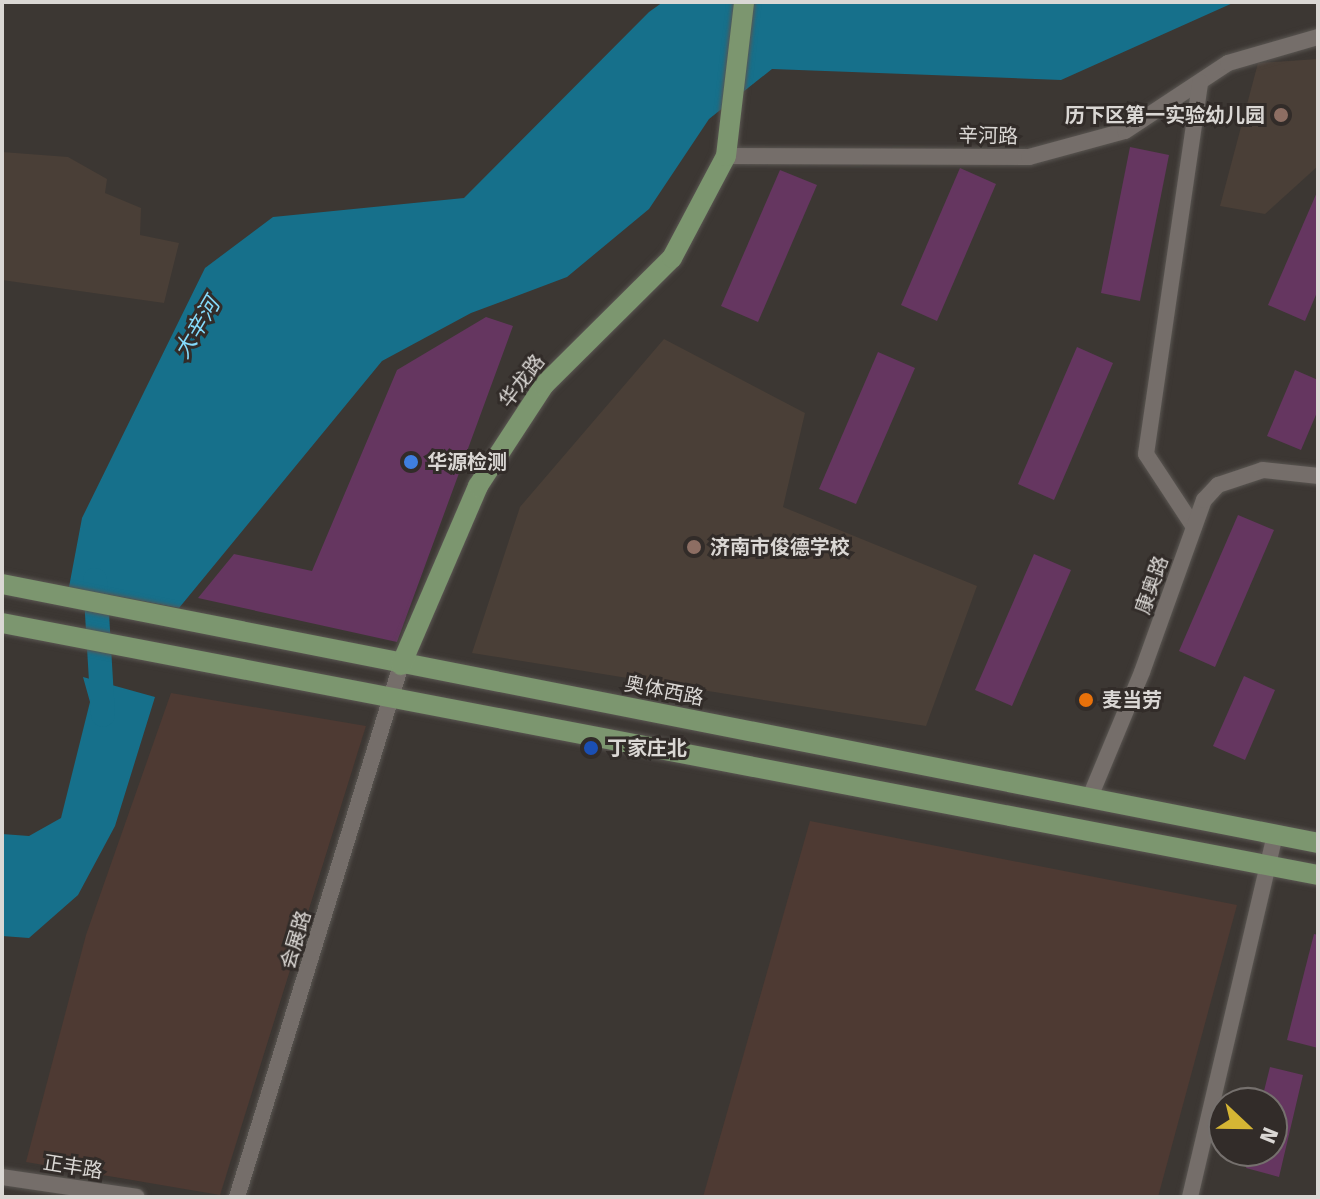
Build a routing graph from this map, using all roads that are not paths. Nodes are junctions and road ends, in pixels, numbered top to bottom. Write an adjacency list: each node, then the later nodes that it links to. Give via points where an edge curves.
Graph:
1 (744, 2): 4 (main road)
2 (1318, 37): 3 (street, 辛河路, via 1228,63)
3 (1200, 82): 4 (street, 辛河路, via 1125,131 1029,157); 6 (street, via 1146,454)
4 (726, 156): 9 (main road, 华龙路, via 672,258 544,385 478,486)
5 (1318, 476): 6 (street, 康奥路, via 1263,470 1218,485 1204,500)
6 (1194, 527): 11 (street, 康奥路)
7 (2, 584): 9 (main road, 奥体西路)
8 (2, 623): 10 (main road)
9 (401, 665): 10 (street); 11 (main road, 奥体西路)
10 (394, 695): 14 (main road); 18 (street, 会展路)
11 (1090, 797): 12 (main road, 奥体西路)
12 (1275, 834): 13 (main road, 奥体西路); 14 (street)
13 (1318, 843)
14 (1268, 864): 15 (main road); 19 (street)
15 (1318, 875)
16 (2, 1177): 17 (street, 正丰路)
17 (137, 1197)
18 (237, 1197)
19 (1190, 1197)

